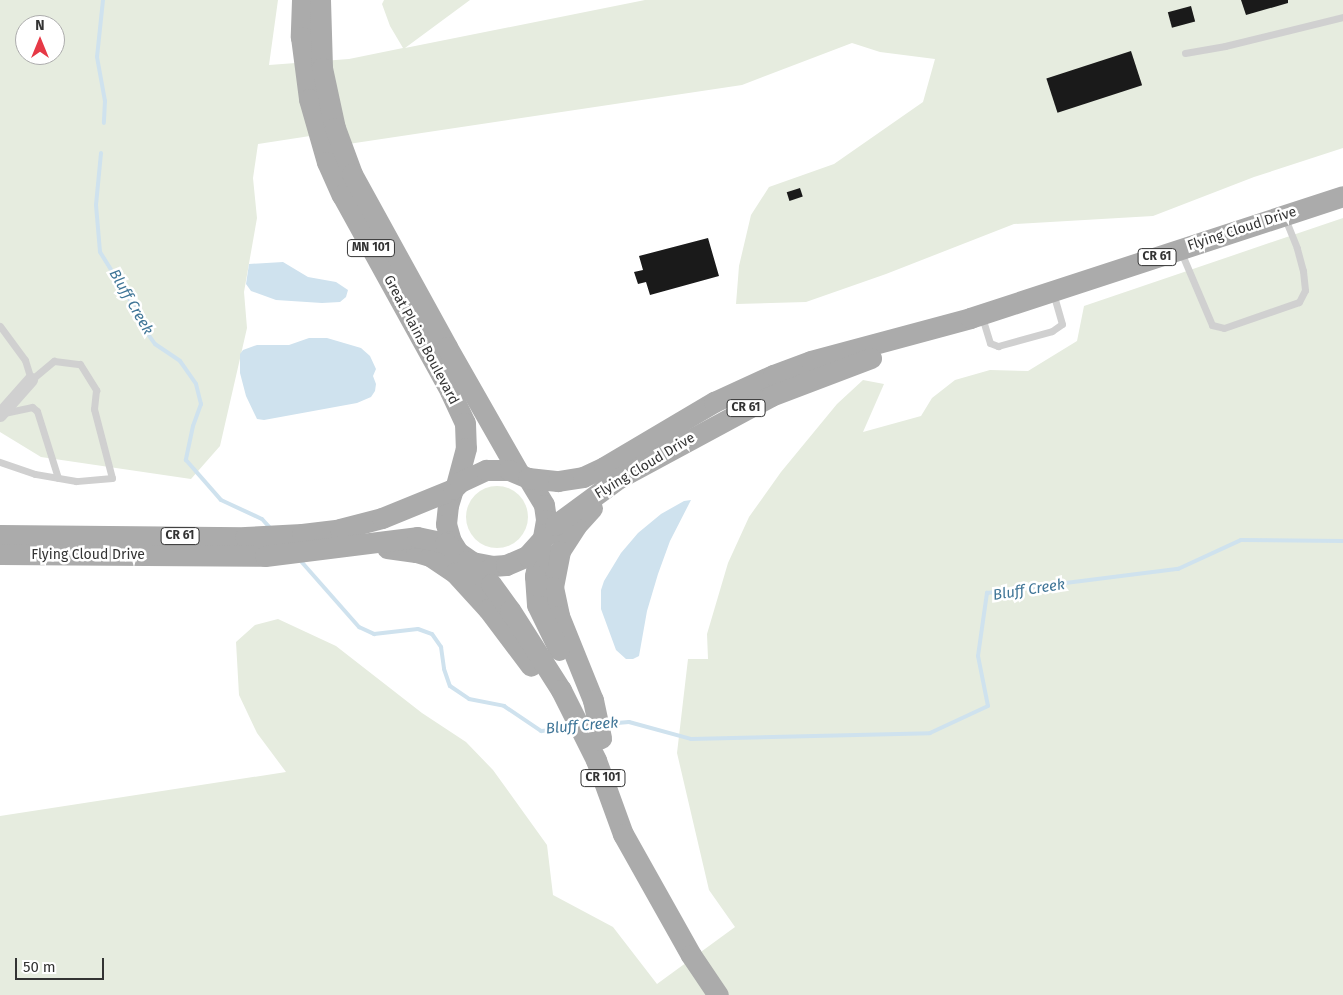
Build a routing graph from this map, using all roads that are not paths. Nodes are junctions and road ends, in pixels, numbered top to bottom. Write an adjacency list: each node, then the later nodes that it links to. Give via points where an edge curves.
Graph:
1 (302, 0): 17 (main road, Great Plains Boulevard / MN 101, via 301,36 309,99 327,162 465,423 467,442 463,467)
2 (320, 0): 15 (main road, Great Plains Boulevard / MN 101, via 322,68 335,128 352,174 434,326)
3 (1343, 16): 4 (lane, via 1226,46)
4 (1185, 53)
5 (1343, 196): 6 (main road, Flying Cloud Drive / CR 61)
6 (1284, 215): 7 (main road, Flying Cloud Drive / CR 61); 7 (lane, via 1304,272 1305,290 1299,302 1224,328 1212,325)
7 (1180, 250): 8 (main road, Flying Cloud Drive / CR 61)
8 (1053, 291): 9 (main road, Flying Cloud Drive / CR 61); 9 (lane, via 1062,324 1052,331 998,346 990,342)
9 (976, 316): 13 (main road, Flying Cloud Drive / CR 61, via 786,389); 15 (main road, Flying Cloud Drive / CR 61, via 855,348 773,376 714,402 583,477 558,481)
10 (0, 326): 11 (lane, via 25,360)
11 (31, 380): 12 (street); 16 (lane, via 54,361 80,364 96,390 94,409 112,478 76,481)
12 (0, 415): 16 (lane, via 32,407 37,411)
13 (686, 441): 19 (main road, Flying Cloud Drive / CR 61, via 619,478 585,502); 23 (main road, via 606,495 576,526 560,551 554,573 554,600)
14 (0, 462): 16 (lane)
15 (524, 476): 17 (main road, Flying Cloud Drive / CR 61, via 508,470 486,470); 19 (main road, via 544,505 546,520)
16 (58, 478)
17 (455, 487): 18 (main road, Flying Cloud Drive / CR 61, via 382,518 317,533 245,537); 22 (main road, via 448,505 446,524 451,541)
18 (0, 535)
19 (542, 540): 22 (main road, Flying Cloud Drive / CR 61, via 520,560 506,565 485,565); 23 (main road, via 535,576 538,605)
20 (335, 551): 21 (main road, Flying Cloud Drive, via 294,558); 22 (main road, Flying Cloud Drive / CR 61, via 417,537 438,540); 23 (main road, via 402,549 441,562 488,609 523,653)
21 (0, 554)
22 (461, 554): 23 (main road, via 491,584)
23 (568, 688): 24 (main road, CR 101, via 623,834); 24 (main road, CR 101, via 593,700 602,738 631,818)
24 (643, 867): 25 (main road, CR 101, via 676,931)
25 (718, 995)

